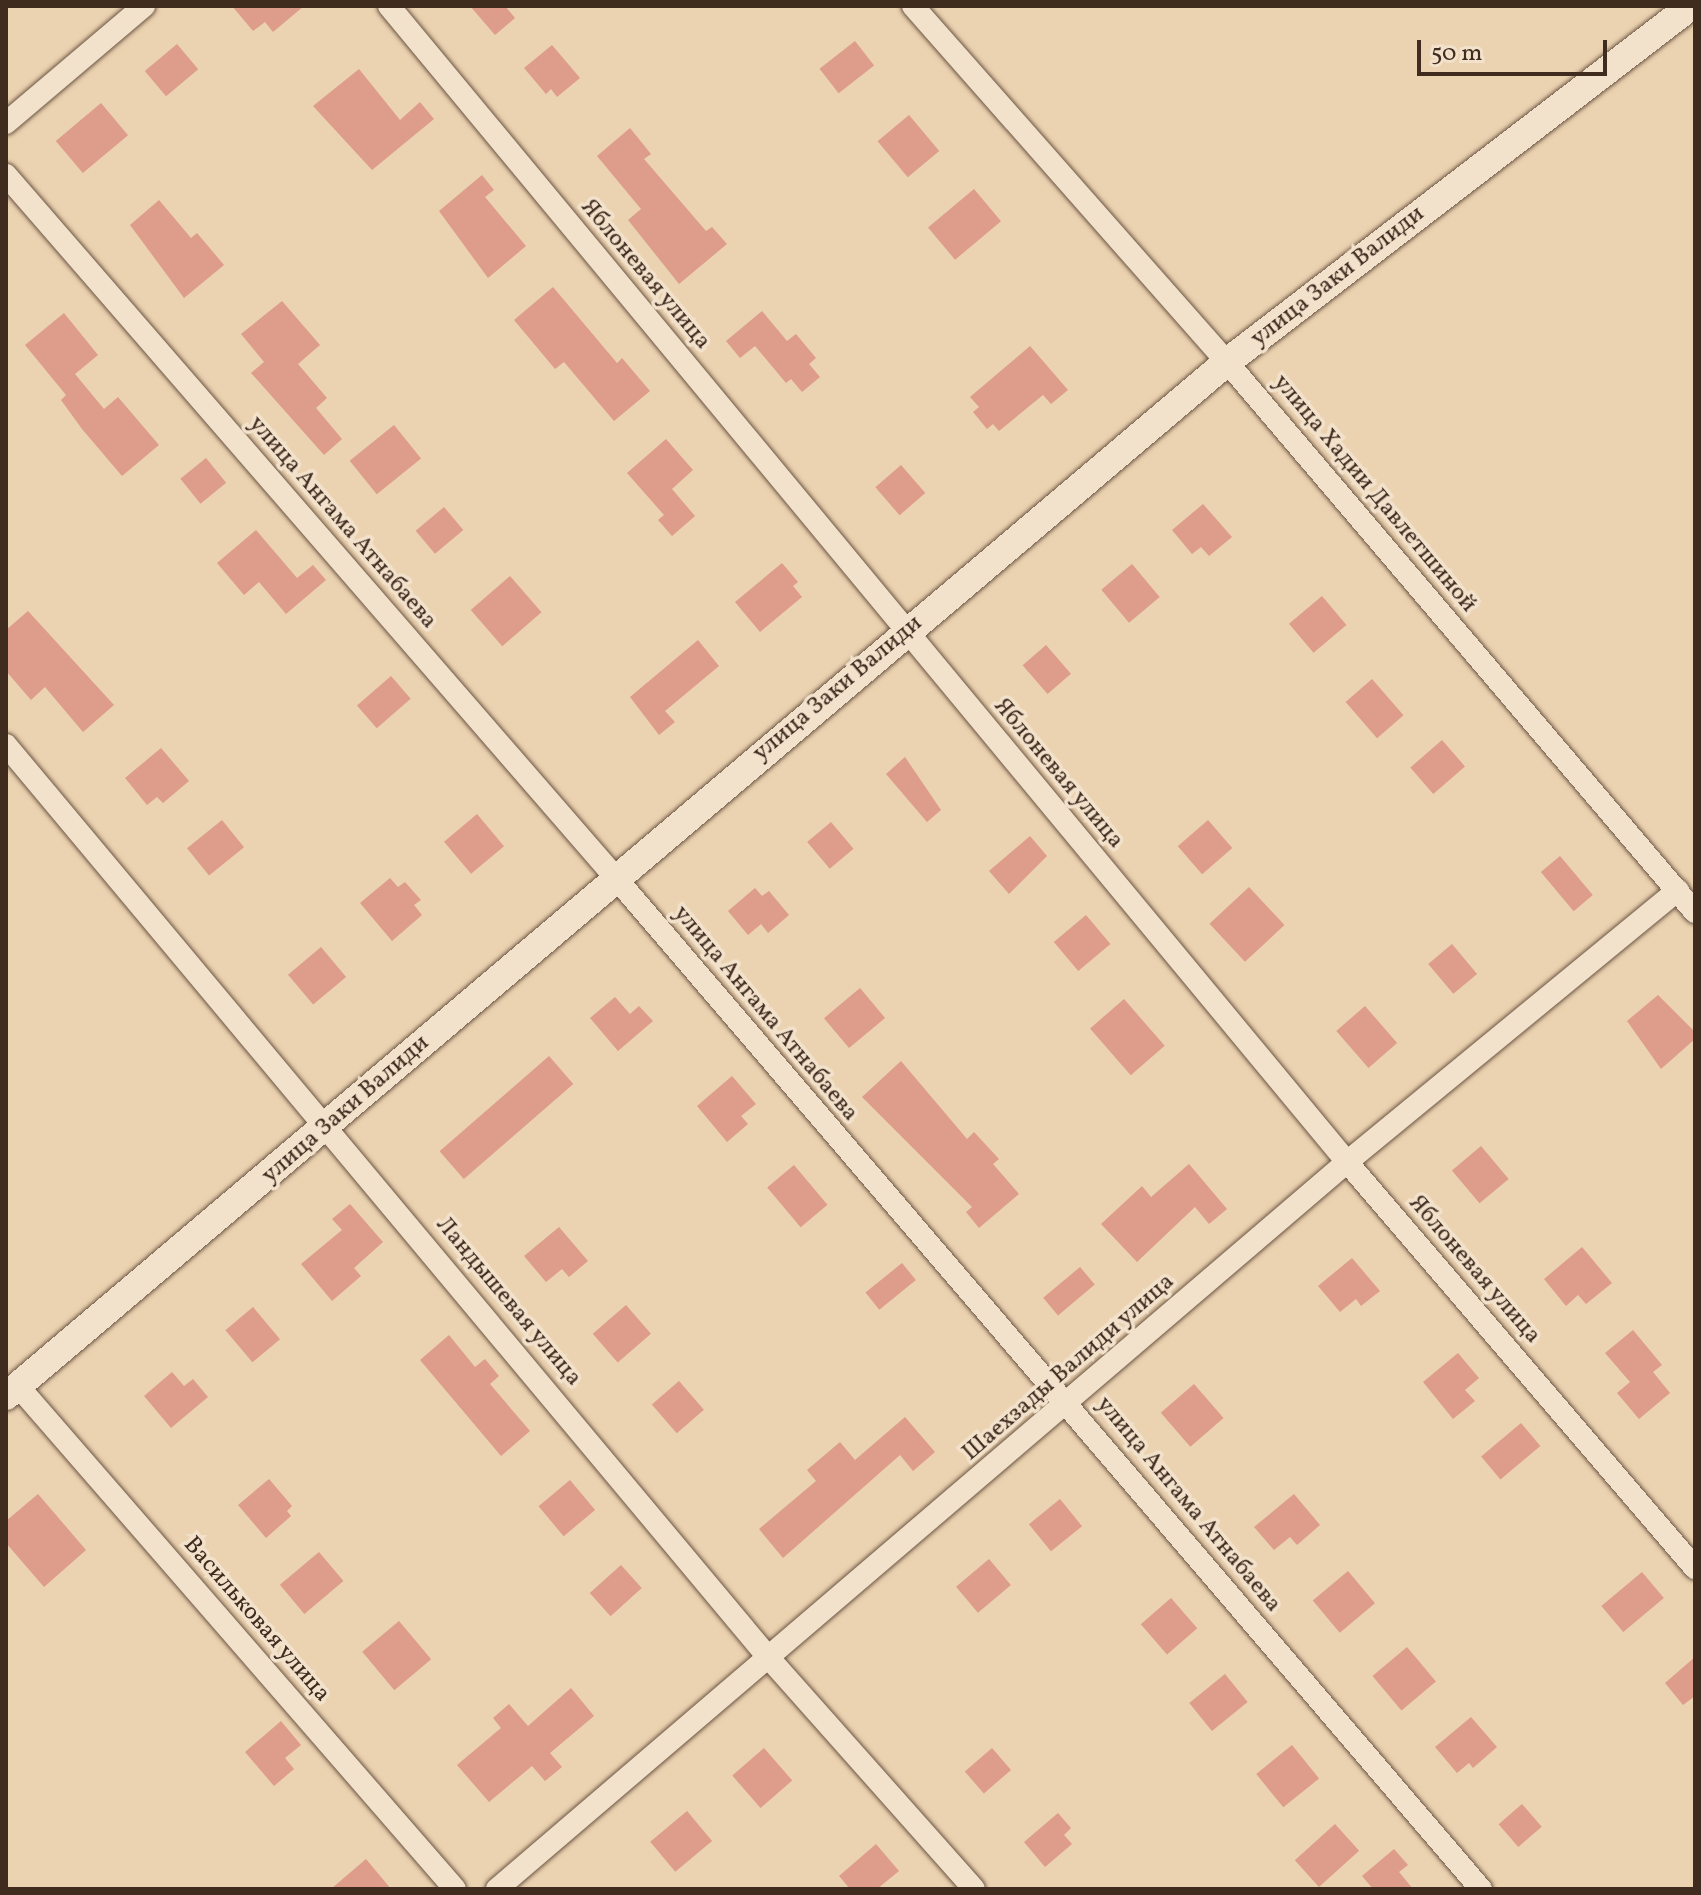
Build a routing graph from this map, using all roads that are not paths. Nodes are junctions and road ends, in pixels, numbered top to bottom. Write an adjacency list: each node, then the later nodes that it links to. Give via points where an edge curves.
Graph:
1 (144, 6): 5 (street)
2 (389, 6): 8 (street, Яблоневая улица)
3 (913, 6): 7 (street, улица Хадии Давлетшиной)
4 (1691, 6): 7 (street, улица Заки Валиди)
5 (6, 123)
6 (6, 175): 10 (street, улица Ангама Атнабаева)
7 (1227, 362): 8 (street, улица Заки Валиди); 11 (street, улица Хадии Давлетшиной)
8 (906, 631): 10 (street, улица Заки Валиди); 14 (street, Яблоневая улица)
9 (6, 745): 13 (street, Ландышевая улица)
10 (615, 877): 13 (street, улица Заки Валиди); 16 (street, улица Ангама Атнабаева)
11 (1678, 890): 12 (street, улица Хадии Давлетшиной); 14 (street, Шаехзады Валиди улица)
12 (1695, 912)
13 (328, 1126): 15 (street, улица Заки Валиди); 18 (street, Ландышевая улица)
14 (1347, 1162): 16 (street, Шаехзады Валиди улица); 17 (street, Яблоневая улица)
15 (12, 1391): 19 (street, Васильковая улица)
16 (1067, 1404): 18 (street, Шаехзады Валиди улица); 22 (street, улица Ангама Атнабаева)
17 (1695, 1568)
18 (768, 1657): 20 (street, Шаехзады Валиди улица); 21 (street, Ландышевая улица)
19 (455, 1889)
20 (497, 1889)
21 (974, 1889)
22 (1481, 1889)

